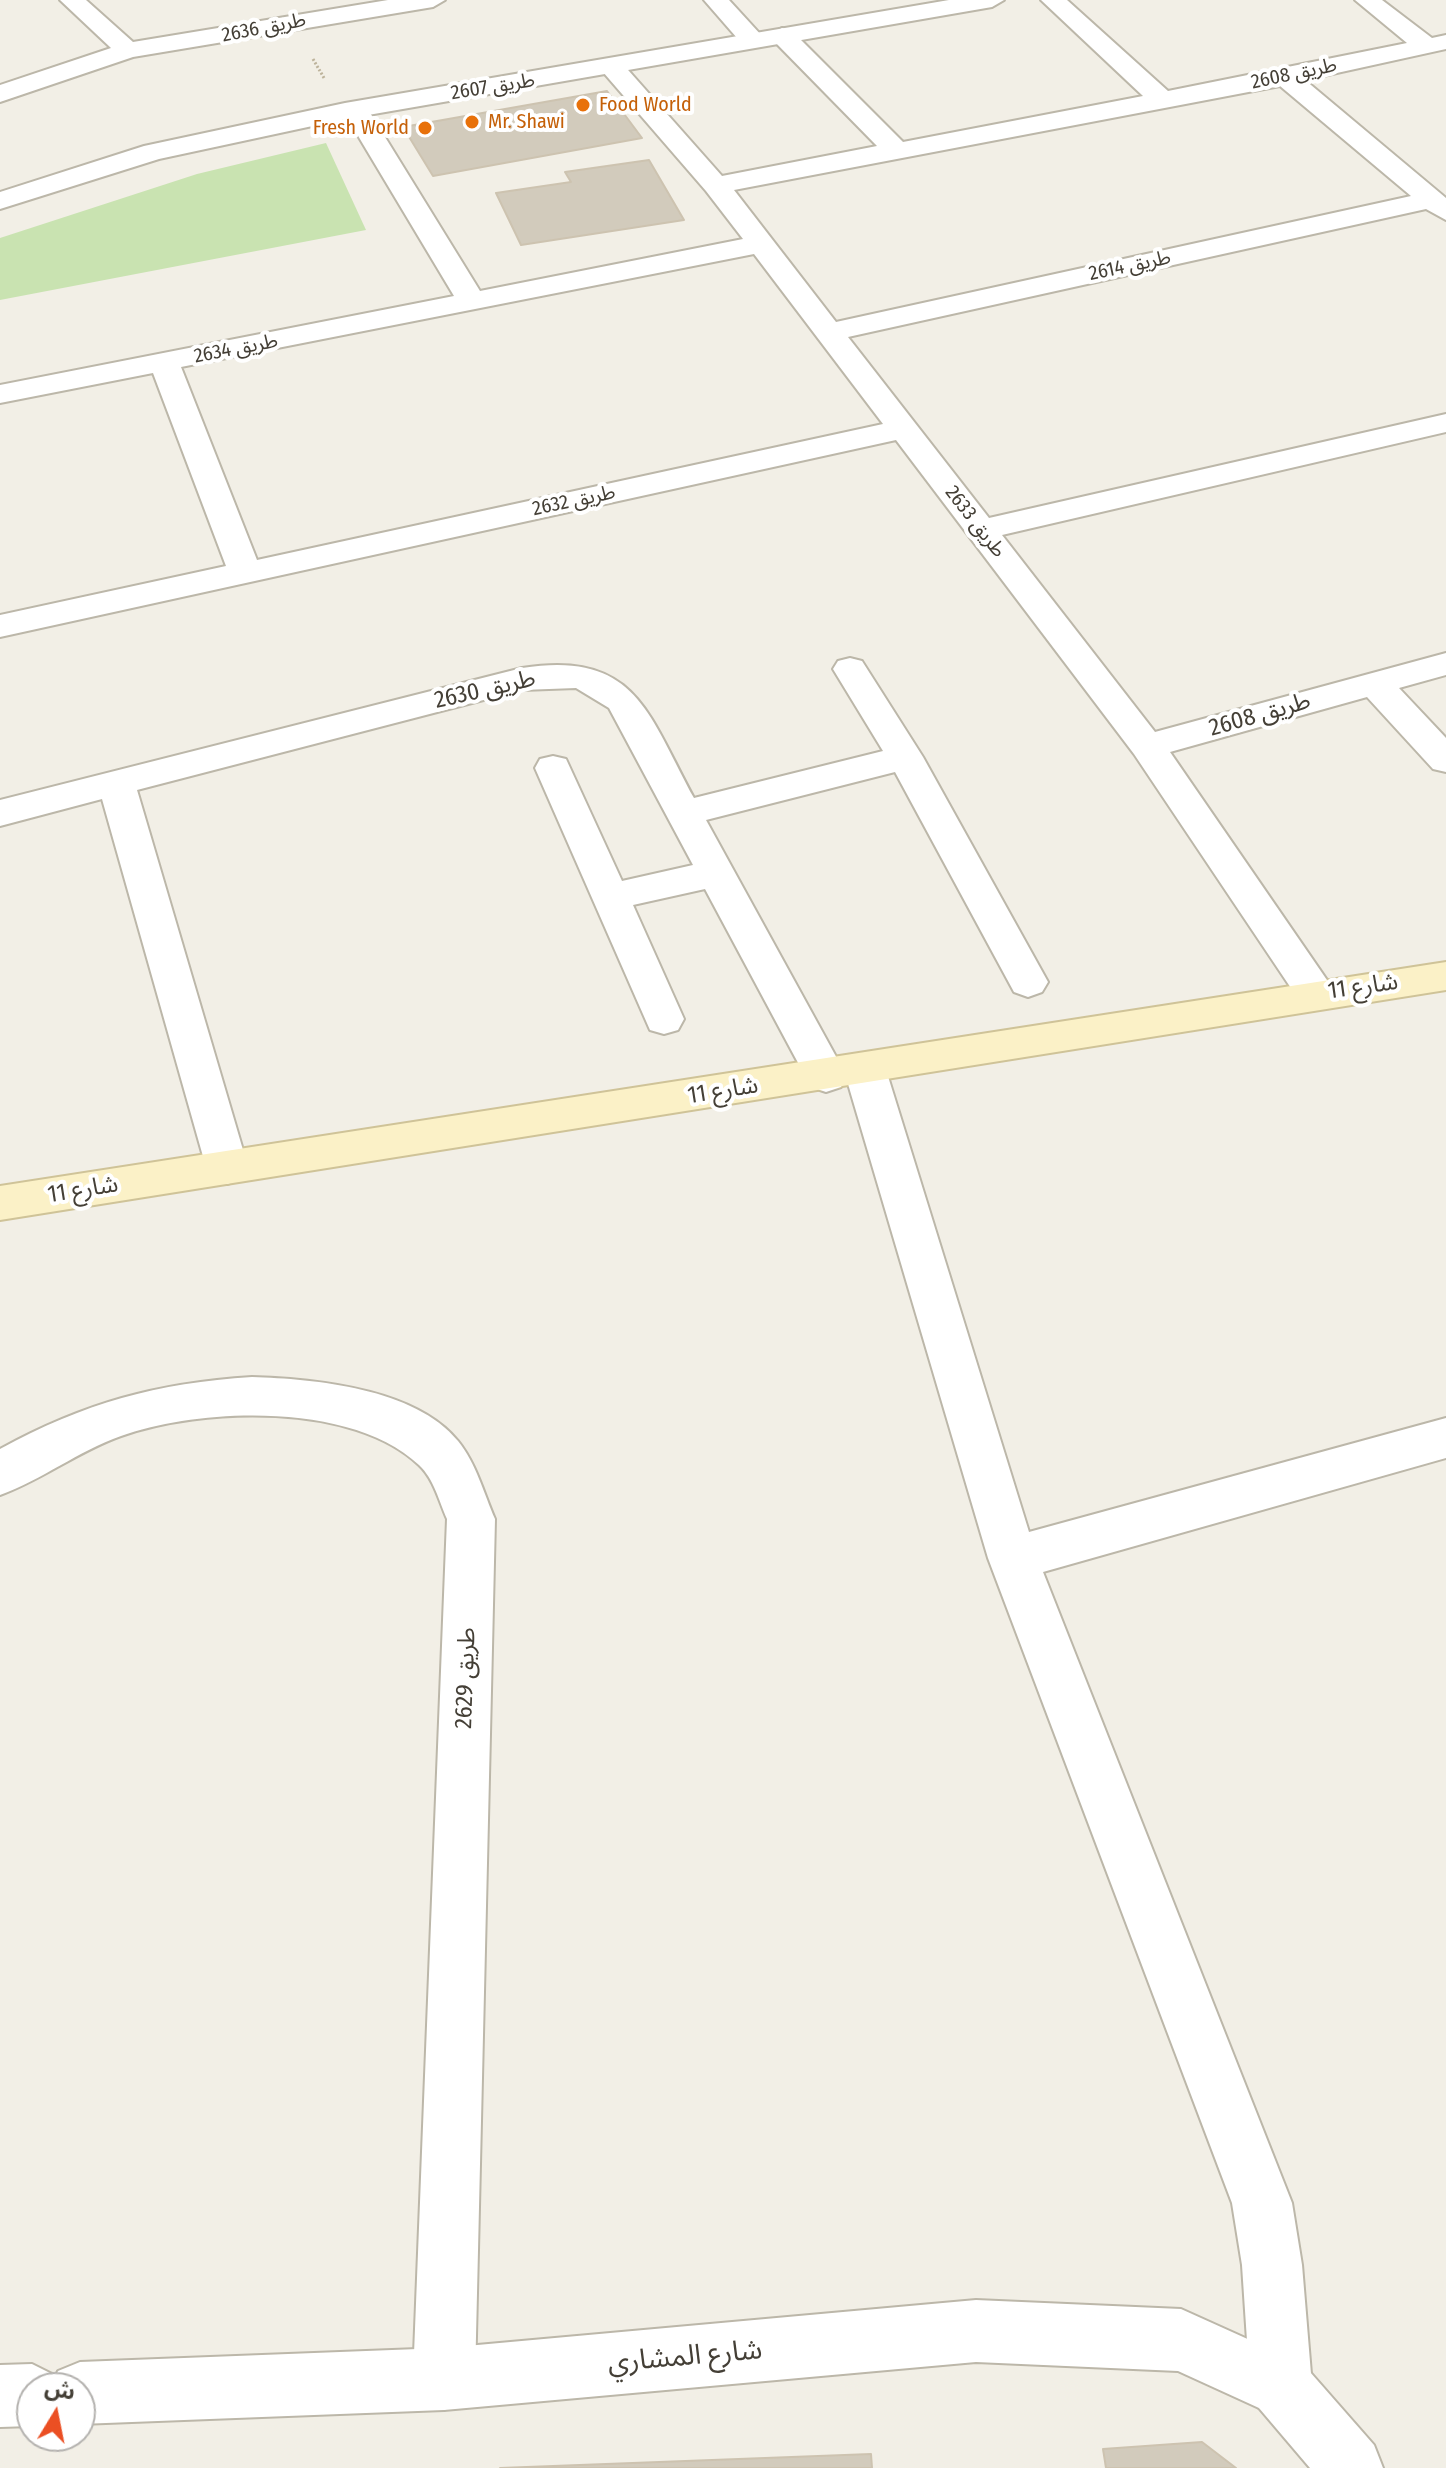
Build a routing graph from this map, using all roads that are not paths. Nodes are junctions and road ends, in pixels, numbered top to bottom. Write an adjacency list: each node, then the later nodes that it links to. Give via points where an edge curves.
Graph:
1 (72, 0): 11 (street)
2 (433, 0): 7 (street, طريق 2636)
3 (716, 0): 9 (street)
4 (992, 0): 8 (street, طريق 2607)
5 (1053, 0): 15 (street)
6 (1367, 0): 10 (street, طريق 2608)
7 (398, 2): 11 (street, طريق 2636)
8 (782, 35): 9 (street, طريق 2607); 17 (street)
9 (753, 41): 12 (street, طريق 2607)
10 (1436, 43): 13 (street, طريق 2608)
11 (128, 50): 14 (street, طريق 2636)
12 (612, 67): 16 (street, طريق 2607); 18 (street, طريق 2633)
13 (1285, 77): 15 (street, طريق 2608); 20 (street, طريق 2614)
14 (0, 94)
15 (1161, 99): 17 (street, طريق 2608)
16 (350, 110): 19 (street, طريق 2607, via 153,152); 22 (street)
17 (896, 150): 18 (street, طريق 2608)
18 (716, 185): 21 (street, طريق 2633)
19 (0, 201)
20 (1439, 206): 23 (street, طريق 2614)
21 (762, 244): 22 (street, طريق 2634); 23 (street, طريق 2633)
22 (472, 302): 24 (street, طريق 2634)
23 (829, 332): 27 (street, طريق 2633)
24 (164, 363): 25 (street, طريق 2634); 29 (street)
25 (0, 394)
26 (1446, 423): 28 (street)
27 (903, 429): 28 (street, طريق 2633); 29 (street, طريق 2632)
28 (981, 530): 34 (street, طريق 2633)
29 (245, 573): 30 (street, طريق 2632)
30 (0, 626)
31 (1446, 664): 33 (street, طريق 2608)
32 (850, 669): 35 (street)
33 (1374, 683): 34 (street, طريق 2608); 36 (street)
34 (1147, 746): 45 (street, طريق 2633)
35 (905, 757): 40 (street); 44 (street)
36 (1446, 760)
37 (553, 768): 42 (street)
38 (116, 783): 39 (street, طريق 2630); 40 (street, طريق 2630, via 522,679 561,675 597,682 623,701); 48 (street)
39 (0, 813)
40 (684, 813): 41 (street, طريق 2630)
41 (717, 873): 42 (street); 47 (street, طريق 2630)
42 (610, 897): 46 (street)
43 (1446, 976): 45 (main road, شارع 11)
44 (1028, 982)
45 (1315, 993): 47 (main road, شارع 11)
46 (664, 1019)
47 (845, 1073): 48 (main road, شارع 11); 52 (street, طريق 2630)
48 (227, 1167): 49 (main road, شارع 11)
49 (0, 1203)
50 (1446, 1438): 52 (street)
51 (0, 1474): 53 (street, طريق 2629, via 34,1453 135,1411 235,1395 355,1406 407,1425 439,1451 471,1519)
52 (1013, 1558): 54 (street, طريق 2630, via 1262,2203)
53 (444, 2379): 54 (street, شارع المشاري, via 976,2331 1181,2340); 55 (street, شارع المشاري)
54 (1281, 2386): 56 (street)
55 (96, 2392)
56 (1351, 2468)

